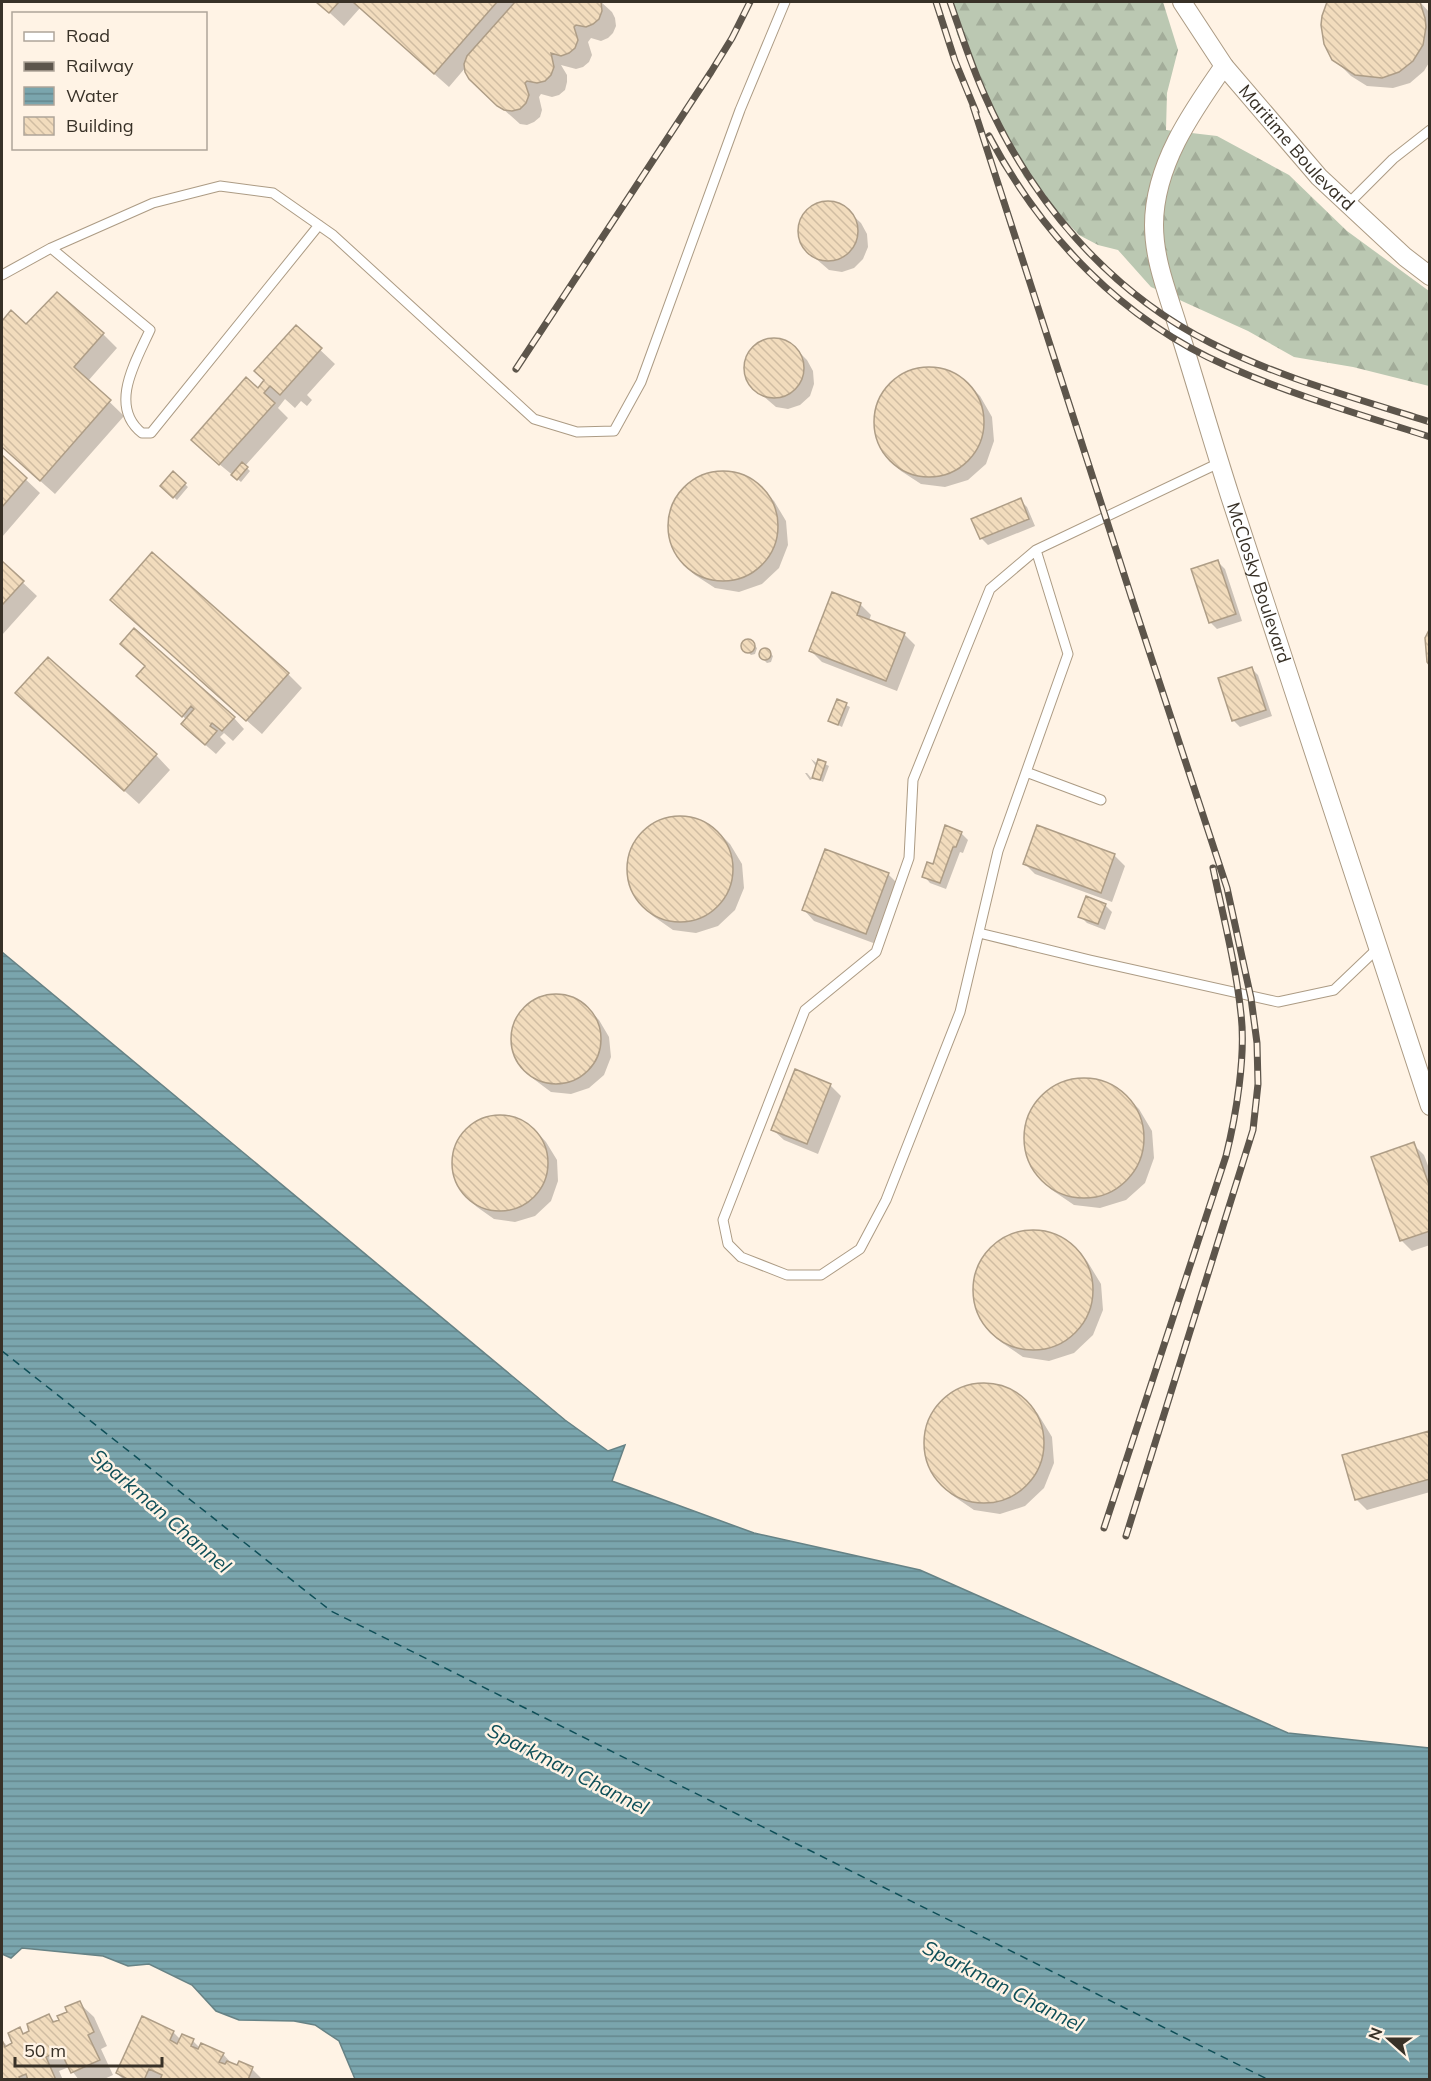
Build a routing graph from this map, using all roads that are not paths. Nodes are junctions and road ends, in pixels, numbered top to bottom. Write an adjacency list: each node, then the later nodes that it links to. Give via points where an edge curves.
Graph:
1 (784, 2): 6 (lane, via 740,110 641,382 614,431 577,432 534,418)
2 (1182, 2): 3 (street, Maritime Boulevard)
3 (1224, 66): 5 (street, Maritime Boulevard, via 1319,177); 10 (street, McClosky Boulevard, via 1189,115 1170,155 1159,188 1154,224 1164,285)
4 (1430, 130): 5 (lane, via 1393,159)
5 (1348, 204): 9 (street, Maritime Boulevard)
6 (319, 225): 7 (lane, via 273,193 220,186 153,203); 7 (lane, via 151,433 134,427 125,408 128,378 150,330)
7 (51, 248): 8 (lane)
8 (2, 274)
9 (1430, 276)
10 (1219, 463): 11 (lane); 15 (street, McClosky Boulevard)
11 (1036, 550): 12 (lane, via 1068,654); 14 (lane, via 990,589 913,780 909,858 876,952 806,1010 723,1220 728,1244 741,1257 787,1275 821,1275 860,1249 886,1200 960,1012)
12 (1026, 772): 13 (lane); 14 (lane, via 998,851)
13 (1101, 800)
14 (979, 933): 15 (lane, via 1278,1002 1334,990)
15 (1378, 948): 16 (street, McClosky Boulevard)
16 (1430, 1106)

